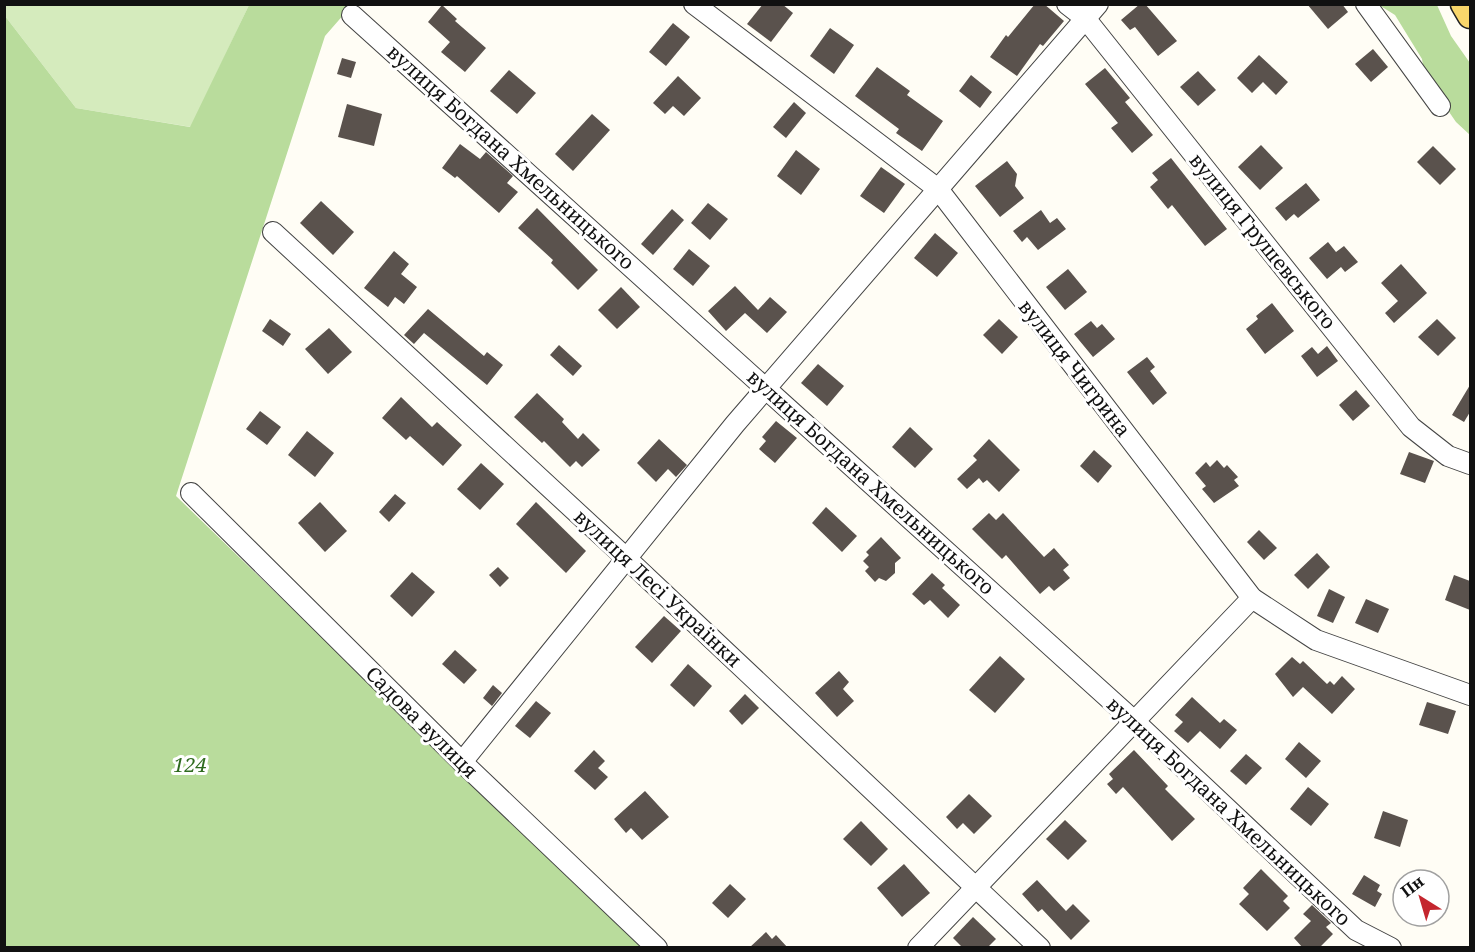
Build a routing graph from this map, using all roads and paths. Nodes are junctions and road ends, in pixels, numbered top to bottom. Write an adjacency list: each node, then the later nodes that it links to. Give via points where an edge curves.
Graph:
1 (694, 4): 9 (street, вулиця Чигрина)
2 (1067, 4): 5 (street, вулиця Грушевського)
3 (1366, 4): 8 (street)
4 (1463, 4): 7 (main road)
5 (1091, 11): 9 (street); 12 (street, вулиця Грушевського, via 1411,427 1448,456)
6 (352, 15): 11 (street, вулиця Богдана Хмельницького)
7 (1470, 16)
8 (1440, 106)
9 (938, 189): 11 (street); 15 (street, вулиця Чигрина)
10 (273, 232): 14 (street, вулиця Лесі Українки)
11 (767, 387): 14 (street); 17 (street, вулиця Богдана Хмельницького)
12 (1470, 464)
13 (191, 493): 18 (street, Садова вулиця)
14 (625, 557): 18 (street); 19 (street, вулиця Лесі Українки)
15 (1252, 598): 16 (street, вулиця Чигрина, via 1316,640); 17 (street)
16 (1470, 695)
17 (1134, 721): 19 (street); 23 (street, вулиця Богдана Хмельницького, via 1356,930)
18 (462, 762): 20 (street, Садова вулиця)
19 (976, 886): 21 (street); 22 (street, вулиця Лесі Українки)
20 (657, 948)
21 (918, 948)
22 (1040, 948)
23 (1391, 948)

